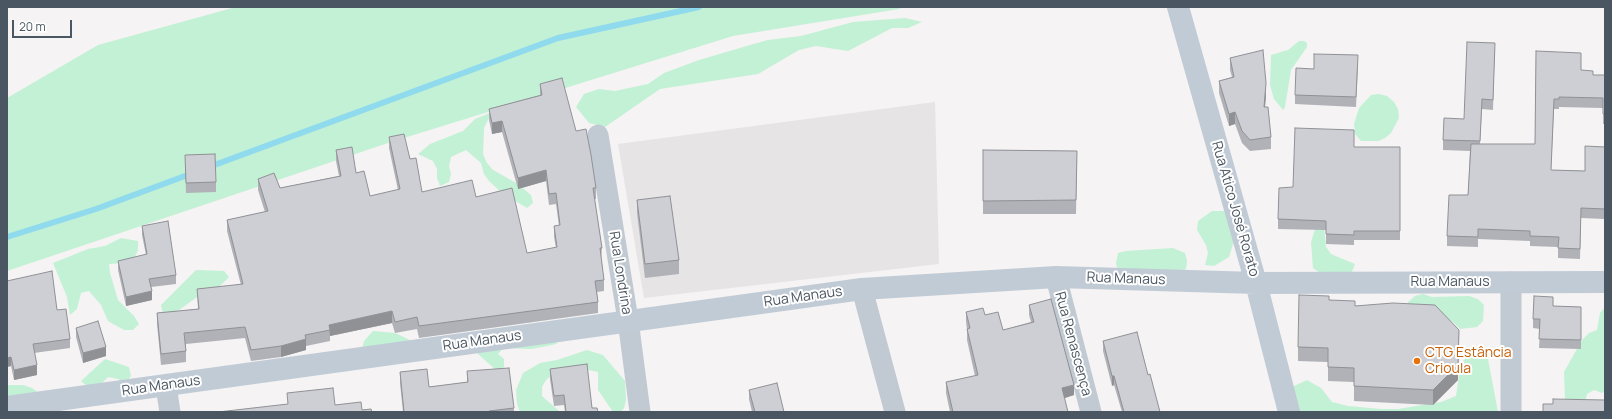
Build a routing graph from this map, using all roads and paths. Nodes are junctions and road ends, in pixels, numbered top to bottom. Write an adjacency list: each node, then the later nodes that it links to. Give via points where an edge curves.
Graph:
1 (1178, 7): 6 (street, Rua Atico José Rorato)
2 (598, 135): 8 (street, Rua Londrina)
3 (1056, 277): 6 (street, Rua Manaus); 7 (street, Rua Manaus); 14 (street, Rua Renascença)
4 (1511, 282): 5 (street, Rua Manaus); 6 (street, Rua Manaus); 16 (street)
5 (1605, 282)
6 (1256, 283): 15 (street, Rua Atico José Rorato)
7 (862, 289): 8 (street, Rua Manaus); 13 (street)
8 (628, 320): 9 (street, Rua Manaus); 12 (street, Rua Londrina)
9 (166, 386): 10 (street, Rua Manaus); 11 (street)
10 (7, 407)
11 (170, 412)
12 (640, 412)
13 (894, 412)
14 (1091, 412)
15 (1289, 412)
16 (1511, 412)

